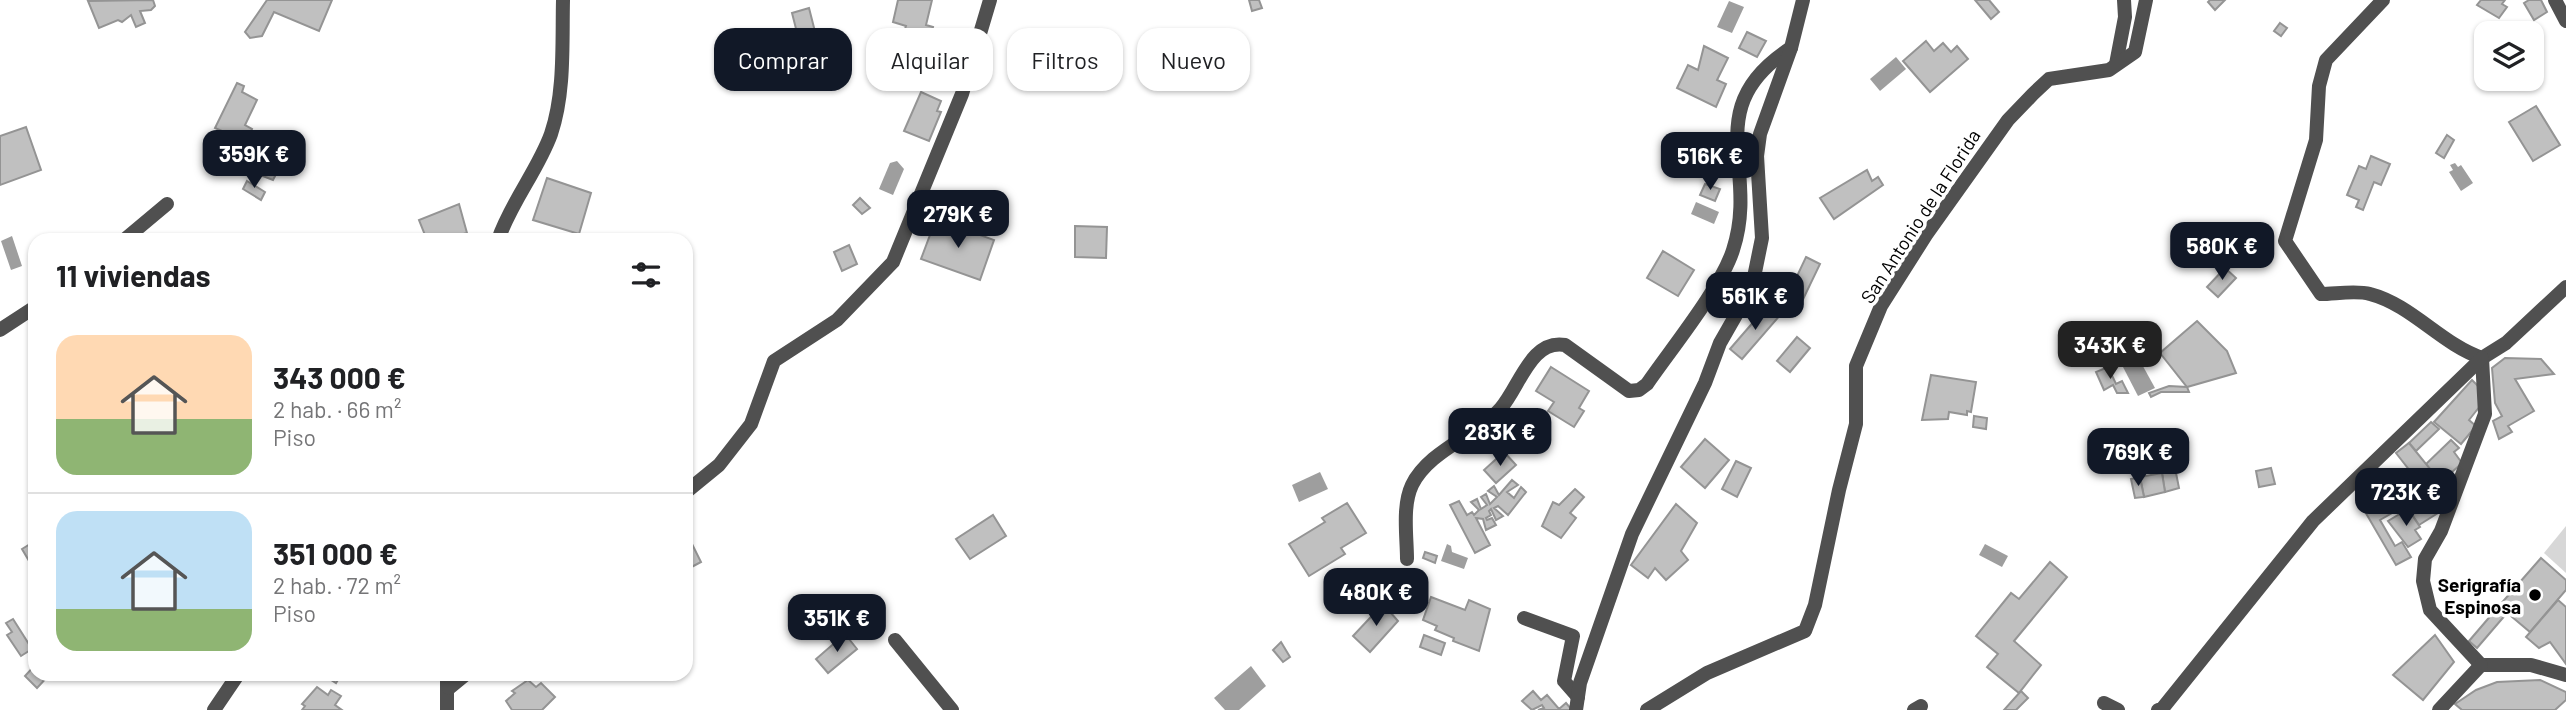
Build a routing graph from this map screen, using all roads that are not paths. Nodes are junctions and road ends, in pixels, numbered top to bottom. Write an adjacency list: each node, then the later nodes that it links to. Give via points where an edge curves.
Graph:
1 (563, 0): 13 (street, via 558,105 551,135)
2 (990, 0): 18 (street, via 962,94 893,262 837,320 774,361 751,424 719,465)
3 (1803, 0): 9 (street)
4 (2124, 0): 10 (street)
5 (2146, 0): 10 (street, via 2135,52)
6 (2383, 0): 17 (street, via 2326,60 2319,86 2316,140 2285,241 2321,294 2369,293 2410,313 2466,353)
7 (2555, 0): 8 (street)
8 (2566, 21)
9 (1791, 48): 19 (street, via 1771,60 1755,78 1737,121 1741,208 1732,254 1647,384 1629,391 1565,345 1541,349 1499,410 1417,476 1408,501); 26 (street, via 1760,134 1762,238 1752,287 1720,343 1632,534)
10 (2116, 64): 31 (street, San Antonio de la Florida, via 2109,70 2049,79 2025,102 1926,235 1881,306 1856,366 1856,424 1805,631 1707,673)
11 (167, 204): 12 (street)
12 (132, 233)
13 (501, 233)
14 (2566, 287): 17 (street, via 2506,343)
15 (28, 312): 16 (street)
16 (0, 330)
17 (2482, 358): 22 (street, via 2485,414 2441,531 2425,559 2423,581 2430,610); 33 (street, via 2313,521 2190,677)
18 (693, 486)
19 (1407, 559)
20 (1524, 618): 26 (street, via 1573,635 1564,681)
21 (895, 640): 30 (street)
22 (2481, 665): 23 (street, via 2530,665); 34 (street)
23 (2566, 676)
24 (234, 681): 28 (street)
25 (448, 681): 29 (street)
26 (1577, 703)
27 (2104, 703): 32 (street)
28 (214, 710)
29 (447, 710)
30 (952, 710)
31 (1647, 710)
32 (2118, 710)
33 (2158, 710)
34 (2439, 710)

